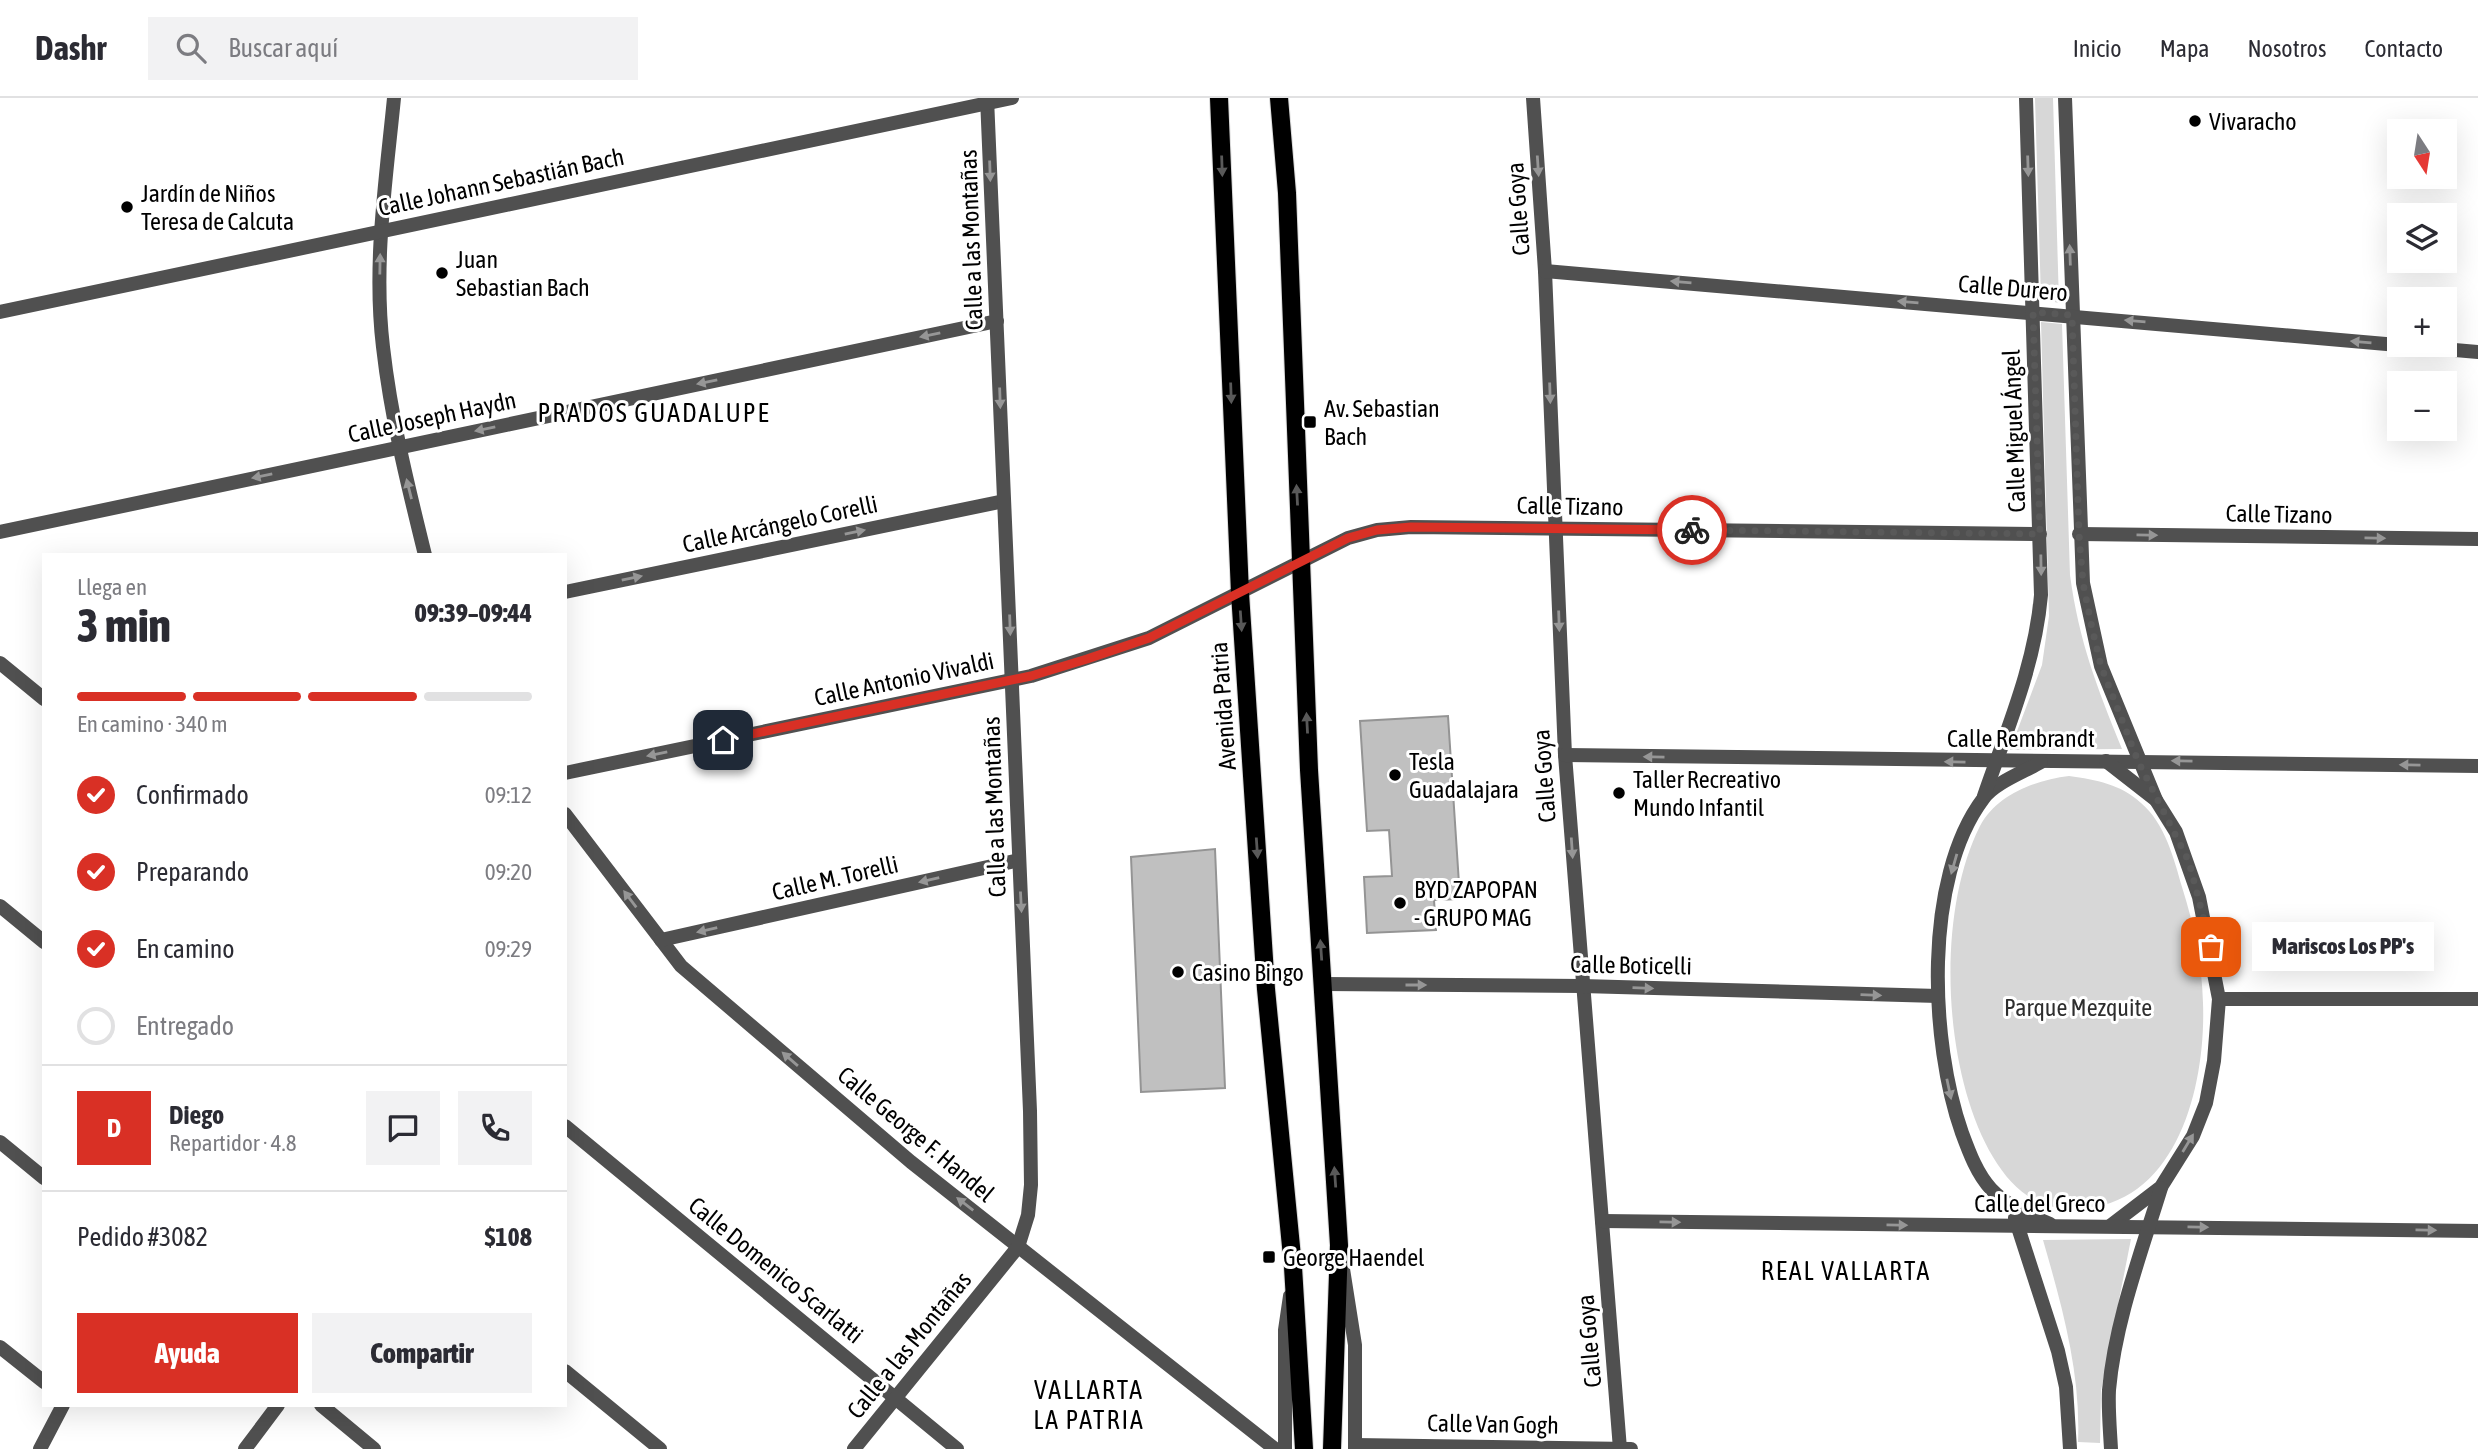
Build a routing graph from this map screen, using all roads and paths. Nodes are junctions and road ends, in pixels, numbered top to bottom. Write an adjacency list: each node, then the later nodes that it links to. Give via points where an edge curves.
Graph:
1 (394, 98): 9 (street)
2 (1012, 98): 8 (street, Calle Johann Sebastián Bach)
3 (1219, 98): 26 (main road, Avenida Patria, one-way to 26)
4 (1279, 98): 24 (main road, one-way to 4, via 1287,193)
5 (1533, 98): 10 (street, Calle Goya, one-way to 10)
6 (2026, 98): 12 (street, Calle Miguel Ángel, one-way to 12)
7 (2065, 98): 13 (street, one-way to 7)
8 (987, 100): 9 (street, Calle Johann Sebastián Bach); 14 (street, Calle a las Montañas, one-way to 14)
9 (382, 231): 11 (street, Calle Johann Sebastián Bach); 16 (street, one-way to 9, via 383,345)
10 (1545, 271): 12 (street, Calle Durero, one-way to 10); 18 (street, Calle Goya, one-way to 18)
11 (0, 312)
12 (2033, 312): 13 (street, Calle Durero); 20 (street, Calle Miguel Ángel)
13 (2072, 315): 15 (street, Calle Durero, one-way to 13); 21 (street)
14 (997, 321): 16 (street, Calle Joseph Haydn, one-way to 16); 17 (street, Calle a las Montañas, one-way to 17)
15 (2478, 352)
16 (398, 448): 19 (street, Calle Joseph Haydn, one-way to 19); 23 (street, one-way to 16)
17 (1004, 501): 25 (street, Calle Arcángelo Corelli, one-way to 17); 28 (street, Calle a las Montañas, one-way to 28)
18 (1556, 529): 20 (street, Calle Tizano); 24 (street, Calle Tizano, via 1377,530 1348,538); 30 (street, Calle Goya, one-way to 30)
19 (0, 532)
20 (2040, 534): 34 (street, Calle Miguel Ángel, one-way to 34, via 2038,630)
21 (2079, 534): 22 (street, Calle Tizano, one-way to 22); 33 (street, via 2083,583 2098,653)
22 (2478, 539)
23 (424, 553)
24 (1300, 563): 26 (street, Calle Tizano); 44 (main road, one-way to 24)
25 (567, 592)
26 (1240, 593): 28 (street, Calle Antonio Vivaldi, via 1149,638); 62 (main road, Avenida Patria, one-way to 62, via 1266,989)
27 (0, 663): 29 (street)
28 (1012, 680): 36 (street, Calle Antonio Vivaldi, one-way to 36); 40 (street, Calle a las Montañas)
29 (42, 697)
30 (1565, 755): 34 (street, Calle Rembrandt, one-way to 30); 45 (street, Calle Goya, one-way to 45)
31 (2106, 760): 32 (street, Calle Rembrandt); 33 (street, Calle Rembrandt); 38 (street)
32 (2042, 761): 34 (street, Calle Rembrandt); 37 (street, Calle Miguel Ángel)
33 (2138, 761): 35 (street, Calle Rembrandt, one-way to 33); 38 (street)
34 (1996, 762): 37 (street, Calle Miguel Ángel)
35 (2478, 766)
36 (567, 773)
37 (1984, 796): 46 (street, Calle Miguel Ángel, one-way to 46, via 1965,830 1951,876 1940,936)
38 (2157, 800): 47 (street, via 2189,862)
39 (567, 817): 43 (street, Calle George F. Handel, one-way to 39)
40 (1019, 860): 43 (street, Calle M. Torelli, one-way to 43); 61 (street, Calle a las Montañas, one-way to 61, via 1031,1185)
41 (0, 906): 42 (street)
42 (42, 940)
43 (662, 940): 61 (street, Calle George F. Handel, one-way to 43, via 681,966)
44 (1323, 984): 45 (street, Calle Boticelli, one-way to 45); 60 (main road, one-way to 44)
45 (1582, 986): 46 (street, Calle Boticelli, one-way to 46); 54 (street, Calle Goya)
46 (1938, 996): 53 (street, Calle Miguel Ángel, one-way to 53, via 1948,1090 1958,1122 1989,1188)
47 (2219, 999): 48 (street); 52 (street, one-way to 47, via 2193,1136 2206,1104)
48 (2478, 999)
49 (567, 1128): 66 (street, Calle Domenico Scarlatti)
50 (0, 1142): 51 (street)
51 (42, 1176)
52 (2161, 1187): 55 (street); 56 (street)
53 (2012, 1207): 57 (street); 58 (street, Calle Miguel Ángel)
54 (1602, 1221): 57 (street, Calle del Greco, one-way to 57); 81 (street, Calle Goya)
55 (2108, 1226): 56 (street, Calle del Greco); 58 (street, Calle del Greco)
56 (2149, 1226): 59 (street, Calle del Greco, one-way to 59); 84 (street, via 2112,1364)
57 (2017, 1227): 58 (street, Calle del Greco); 83 (street, via 2058,1351 2066,1387)
58 (2057, 1227)
59 (2478, 1231)
60 (1339, 1245): 70 (street, via 1355,1345); 80 (main road)
61 (1018, 1247): 66 (street, Calle a las Montañas); 77 (street, Calle George F. Handel)
62 (1293, 1267): 78 (street, via 1285,1330); 79 (main road, Avenida Patria)
63 (0, 1347): 65 (street)
64 (567, 1373): 74 (street)
65 (42, 1380)
66 (895, 1398): 75 (street, Calle a las Montañas); 76 (street, Calle Domenico Scarlatti)
67 (62, 1407): 71 (street)
68 (276, 1407): 72 (street)
69 (323, 1407): 73 (street)
70 (1355, 1447): 81 (street, Calle Van Gogh)
71 (40, 1449)
72 (245, 1449)
73 (374, 1449)
74 (660, 1449)
75 (854, 1449)
76 (957, 1449)
77 (1275, 1449)
78 (1285, 1449)
79 (1304, 1449)
80 (1332, 1449)
81 (1620, 1449): 82 (street, Calle Van Gogh)
82 (1631, 1449)
83 (2070, 1449)
84 (2111, 1449)

